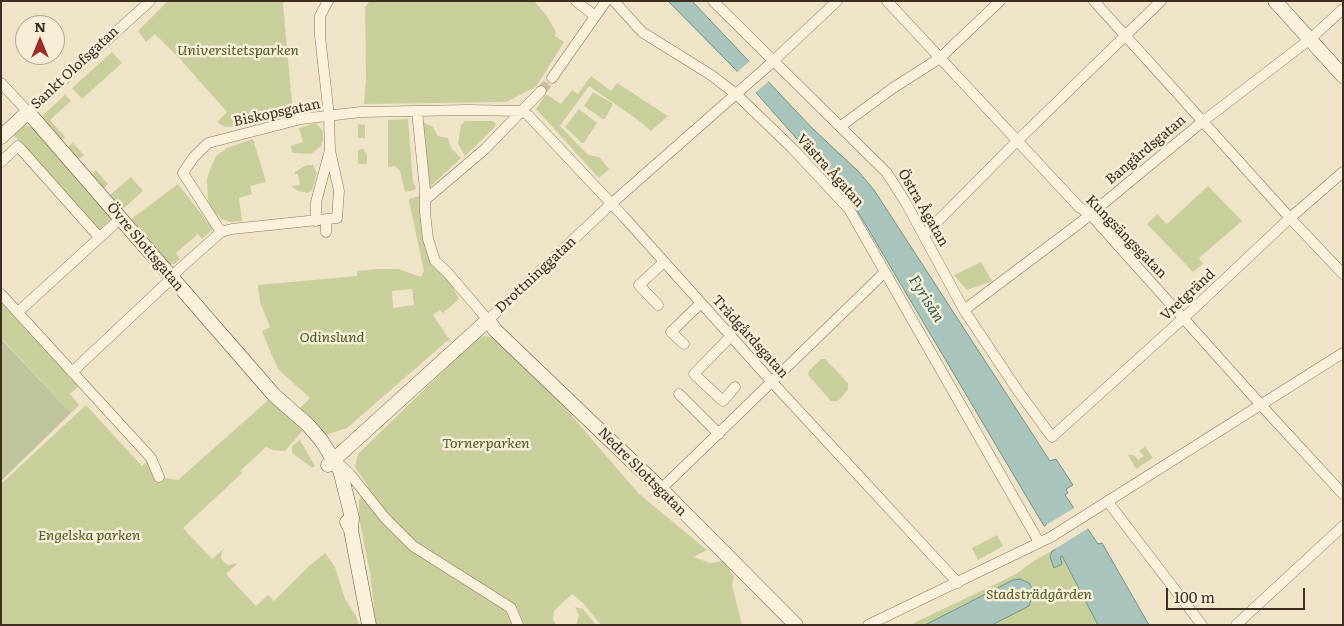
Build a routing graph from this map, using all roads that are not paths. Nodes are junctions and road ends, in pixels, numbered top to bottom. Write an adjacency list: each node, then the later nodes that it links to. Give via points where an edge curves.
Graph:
1 (150, 1): 26 (street, Sankt Olofsgatan)
2 (328, 1): 27 (street, via 320,22)
3 (576, 1): 14 (street)
4 (606, 1): 14 (street)
5 (614, 1): 23 (street, Västra Ågatan, via 642,32)
6 (713, 1): 18 (street, Östra Ågatan)
7 (837, 1): 18 (street)
8 (887, 1): 17 (street, Kungsängsgatan)
9 (1000, 1): 17 (street)
10 (1094, 1): 15 (street)
11 (1160, 1): 15 (street)
12 (1274, 1): 16 (street)
13 (1343, 9): 16 (street, Bangårdsgatan)
14 (595, 16): 20 (street)
15 (1125, 36): 28 (street); 31 (street)
16 (1309, 40): 19 (street); 28 (street, Bangårdsgatan)
17 (940, 58): 29 (street); 31 (street, Kungsängsgatan)
18 (774, 60): 23 (street, Drottninggatan); 29 (street, Östra Ågatan)
19 (1343, 76)
20 (552, 78)
21 (1, 84): 26 (street, Övre Slottsgatan)
22 (542, 91): 25 (street)
23 (736, 94): 36 (street, Drottninggatan); 46 (street, Västra Ågatan, via 792,148 848,210)
24 (417, 111): 25 (street, Biskopsgatan); 27 (street, Biskopsgatan); 35 (street)
25 (521, 111): 35 (street, via 485,150); 36 (street, Trädgårdsgatan)
26 (28, 112): 30 (street, Sankt Olofsgatan); 38 (street, Övre Slottsgatan)
27 (329, 116): 32 (street); 41 (street, Biskopsgatan, via 301,119 220,139 208,144 193,158 183,173)
28 (1202, 122): 37 (street, Bangårdsgatan); 39 (street)
29 (841, 126): 43 (street, Östra Ågatan, via 887,173)
30 (1, 137)
31 (1017, 141): 37 (street, Kungsängsgatan, via 1079,207); 43 (street)
32 (330, 150): 40 (street, via 316,202); 40 (street, via 339,191 337,218)
33 (1, 162): 44 (street, via 18,146)
34 (1343, 172): 39 (street, Vretgränd)
35 (425, 200): 54 (street, via 428,239 435,261)
36 (611, 204): 45 (street, Trädgårdsgatan); 54 (street, Drottninggatan)
37 (1090, 214): 52 (street, Bangårdsgatan); 55 (street, Kungsängsgatan)
38 (121, 218): 44 (street); 48 (street, Övre Slottsgatan)
39 (1290, 218): 47 (street); 55 (street, Vretgränd)
40 (321, 221): 41 (street, via 232,228); 42 (street)
41 (221, 232): 48 (street)
42 (326, 232)
43 (924, 235): 52 (street, Östra Ågatan)
44 (98, 237): 53 (street)
45 (664, 262): 50 (street, Trädgårdsgatan); 51 (street, via 640,285)
46 (884, 272): 60 (street); 74 (street, Västra Ågatan)
47 (1343, 274)
48 (172, 279): 59 (street); 66 (street, Övre Slottsgatan, via 274,395 308,425)
49 (1, 294): 53 (street)
50 (701, 302): 56 (street, Trädgårdsgatan); 57 (street, via 672,332)
51 (658, 305)
52 (964, 310): 65 (street, Östra Ågatan)
53 (18, 312): 59 (street)
54 (488, 320): 66 (street, Drottninggatan); 69 (street, Nedre Slottsgatan)
55 (1180, 321): 63 (street, Kungsängsgatan); 65 (street, Vretgränd)
56 (731, 336): 60 (street, Trädgårdsgatan); 61 (street, via 694,374 723,401)
57 (684, 344)
58 (1343, 353): 63 (street)
59 (72, 372): 67 (street, via 151,458)
60 (772, 382): 64 (street); 75 (street, Trädgårdsgatan)
61 (735, 388)
62 (679, 394): 64 (street)
63 (1260, 404): 70 (street, Kungsängsgatan); 71 (street)
64 (719, 434): 69 (street)
65 (1052, 437)
66 (331, 462): 68 (street); 73 (street)
67 (158, 477)
68 (352, 488): 73 (street); 77 (street, via 413,546 511,608)
69 (661, 490): 78 (street, Nedre Slottsgatan)
70 (1343, 494)
71 (1108, 500): 74 (street); 80 (street)
72 (1343, 526): 81 (street)
73 (351, 530): 76 (street)
74 (1039, 542): 75 (street)
75 (958, 583): 79 (street)
76 (369, 625)
77 (518, 625)
78 (796, 625)
79 (868, 625)
80 (1202, 625)
81 (1236, 625)

